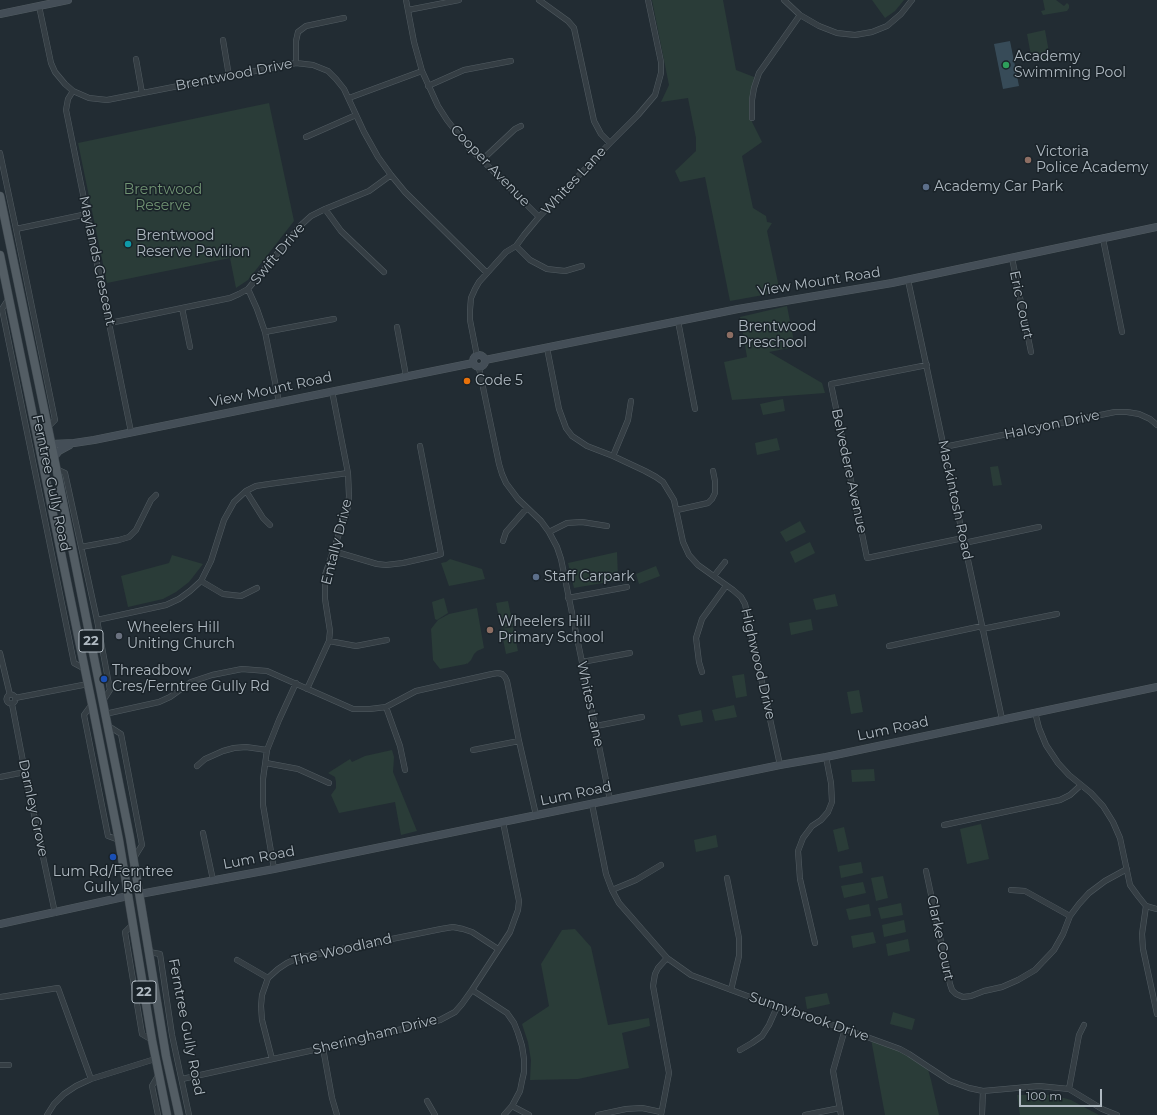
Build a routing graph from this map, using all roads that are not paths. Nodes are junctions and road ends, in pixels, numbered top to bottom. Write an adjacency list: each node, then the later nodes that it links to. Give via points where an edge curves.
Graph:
1 (68, 0): 9 (street)
2 (406, 0): 10 (street, Cooper Avenue)
3 (459, 0): 10 (street)
4 (539, 0): 8 (street)
5 (648, 0): 28 (street, Whites Lane, via 661,62 659,84 655,95)
6 (784, 0): 12 (street)
7 (912, 0): 12 (street, via 894,21 879,30 864,34 837,33)
8 (548, 2): 28 (street, via 574,28 594,121)
9 (42, 4): 11 (street); 21 (street, Brentwood Drive, via 51,63 55,72)
10 (408, 10): 18 (street, Cooper Avenue)
11 (0, 14)
12 (800, 15): 25 (street, via 759,73 752,100)
13 (344, 18): 17 (street, via 306,26 298,32)
14 (223, 40): 19 (street)
15 (136, 59): 22 (street)
16 (511, 61): 20 (street, via 464,70)
17 (296, 62): 19 (street, Brentwood Drive); 23 (street, Brentwood Drive, via 328,71)
18 (422, 71): 20 (street, Cooper Avenue); 23 (street)
19 (229, 76): 22 (street, Brentwood Drive)
20 (428, 86): 30 (street, Cooper Avenue, via 446,120)
21 (73, 91): 22 (street, Brentwood Drive, via 89,98 107,100); 34 (street, Maylands Crescent, via 66,110)
22 (142, 93)
23 (349, 98): 24 (street, Brentwood Drive)
24 (356, 115): 27 (street); 31 (street, Brentwood Drive, via 370,144)
25 (752, 118)
26 (521, 126): 30 (street, via 514,129)
27 (306, 138)
28 (610, 143): 35 (street, Whites Lane)
29 (0, 153): 37 (street)
30 (482, 160): 35 (street, Cooper Avenue)
31 (391, 175): 33 (street, Swift Drive, via 369,191); 44 (street, Brentwood Drive)
32 (0, 196): 45 (main road, Ferntree Gully Road / 22)
33 (324, 209): 43 (street, via 341,231); 48 (street, Swift Drive, via 300,226)
34 (87, 214): 37 (street); 53 (street, Maylands Crescent)
35 (539, 218): 39 (street, Whites Lane)
36 (1157, 227): 38 (street, View Mount Road)
37 (16, 229): 73 (street, via 55,420)
38 (1103, 239): 41 (street, View Mount Road); 56 (street)
39 (516, 246): 42 (street, via 530,260 547,269 565,271); 44 (street, Whites Lane, via 506,252)
40 (0, 257): 46 (main road, Ferntree Gully Road / 22)
41 (1012, 258): 47 (street, View Mount Road); 59 (street, Eric Court)
42 (582, 266)
43 (384, 272)
44 (487, 273): 60 (street, Whites Lane, via 472,298 470,320)
45 (17, 274): 46 (main road); 73 (main road, Ferntree Gully Road / 22)
46 (2, 277): 49 (main road, Ferntree Gully Road / 22)
47 (908, 280): 52 (street, View Mount Road, via 738,309); 63 (street, Mackintosh Road)
48 (248, 289): 50 (street, Swift Drive, via 230,298); 55 (street)
49 (9, 298): 70 (main road, Ferntree Gully Road / 22); 71 (street, Ferntree Gully Road, via 2,309)
50 (182, 308): 53 (street, Swift Drive); 57 (street)
51 (334, 319): 55 (street)
52 (678, 322): 58 (street, View Mount Road); 69 (street)
53 (110, 323): 74 (street, Maylands Crescent)
54 (397, 327): 65 (street)
55 (265, 332): 68 (street)
56 (1122, 332)
57 (190, 347)
58 (547, 348): 61 (street, View Mount Road); 80 (street, Highwood Drive, via 559,408 566,428 579,442)
59 (1031, 352)
60 (477, 356): 61 (street, via 482,356); 62 (street)
61 (485, 360): 64 (street)
62 (473, 363): 64 (street); 65 (street, View Mount Road)
63 (927, 365): 78 (street, Mackintosh Road); 93 (street, Belvedere Avenue, via 831,384 867,558)
64 (479, 368): 87 (street, Whites Lane, via 500,469 506,483)
65 (406, 376): 66 (street, View Mount Road)
66 (332, 391): 68 (street, View Mount Road); 84 (street, Entally Drive)
67 (631, 401): 80 (street, via 628,420)
68 (279, 402): 74 (street, View Mount Road)
69 (695, 409)
70 (33, 411): 71 (street); 79 (main road, Ferntree Gully Road / 22)
71 (23, 413): 113 (street, Ferntree Gully Road, via 74,663)
72 (1157, 425): 78 (street, Halcyon Drive, via 1139,414 1115,412)
73 (48, 427): 76 (main road, Ferntree Gully Road / 22)
74 (131, 432): 75 (street, View Mount Road)
75 (74, 443): 76 (street, View Mount Road); 81 (street, View Mount Road, via 58,451)
76 (51, 444): 79 (main road); 81 (main road, Ferntree Gully Road / 22)
77 (420, 446): 96 (street, via 441,554 386,565)
78 (944, 447): 93 (street, Mackintosh Road)
79 (41, 450): 113 (main road, Ferntree Gully Road / 22)
80 (613, 456): 88 (street, Highwood Drive, via 663,482)
81 (54, 457): 82 (main road, Ferntree Gully Road / 22)
82 (56, 469): 95 (street, Ferntree Gully Road, via 65,473); 115 (main road, Ferntree Gully Road / 22)
83 (713, 471): 88 (street, via 715,493 712,499 708,503)
84 (348, 473): 85 (street, via 256,486); 96 (street, Entally Drive, via 348,507)
85 (246, 491): 89 (street); 99 (street, via 234,502 224,520 211,561)
86 (156, 495): 95 (street, via 136,530 129,536)
87 (527, 508): 92 (street, Whites Lane); 94 (street, via 506,532)
88 (677, 510): 98 (street, Highwood Drive, via 683,542 689,555)
89 (270, 525)
90 (607, 526): 92 (street, via 582,522 567,523)
91 (1039, 527): 93 (street)
92 (549, 532): 103 (street, Whites Lane, via 561,559)
93 (964, 540): 106 (street, Mackintosh Road)
94 (503, 541)
95 (81, 547): 105 (street, Ferntree Gully Road)
96 (333, 551): 108 (street, Entally Drive, via 324,587)
97 (724, 562): 98 (street)
98 (714, 576): 100 (street, Highwood Drive)
99 (201, 581): 102 (street, via 229,595 241,596); 105 (street, via 179,599 166,605)
100 (726, 586): 114 (street, via 702,619 696,638); 138 (street, Highwood Drive, via 741,597 748,613)
101 (627, 587): 103 (street)
102 (257, 588)
103 (568, 598): 112 (street, Whites Lane)
104 (1057, 614): 106 (street)
105 (97, 620): 123 (street, Ferntree Gully Road, via 110,690)
106 (982, 627): 109 (street); 130 (street, Mackintosh Road)
107 (387, 640): 108 (street, via 356,646)
108 (329, 641): 119 (street, Entally Drive)
109 (889, 646)
110 (0, 653): 120 (street)
111 (630, 653): 112 (street)
112 (582, 662): 132 (street, Whites Lane)
113 (85, 669): 117 (main road, Ferntree Gully Road / 22)
114 (702, 672)
115 (99, 682): 117 (main road); 123 (main road, Ferntree Gully Road / 22)
116 (296, 683): 119 (street); 128 (street, via 267,671 242,669 191,682 159,702); 134 (street)
117 (88, 684): 121 (street); 152 (main road, Ferntree Gully Road / 22)
118 (1157, 687): 127 (street, Lum Road)
119 (307, 689): 126 (street, via 353,709)
120 (10, 695): 121 (street); 122 (street)
121 (15, 698): 125 (street)
122 (6, 700): 124 (street); 125 (street)
123 (103, 701): 128 (main road, Ferntree Gully Road / 22)
124 (0, 702)
125 (12, 704): 141 (street, Darnley Grove)
126 (386, 707): 133 (street, via 416,691 502,674 506,677); 140 (street, via 400,746)
127 (1035, 712): 130 (street, Lum Road); 144 (street, via 1046,745 1058,763)
128 (105, 714): 131 (main road, Ferntree Gully Road / 22)
129 (642, 717): 132 (street)
130 (1002, 719): 136 (street, Lum Road)
131 (108, 725): 151 (main road, Ferntree Gully Road / 22); 153 (street, via 121,734 142,845)
132 (596, 726): 145 (street, Whites Lane)
133 (519, 741): 135 (street); 147 (street)
134 (267, 750): 137 (street); 139 (street, via 234,748 206,759)
135 (472, 750)
136 (826, 756): 138 (street, Lum Road); 170 (street, via 832,802 828,812 803,838 798,851 800,879)
137 (266, 763): 143 (street, via 298,769); 155 (street, via 262,780 263,805)
138 (780, 765): 145 (street, Lum Road)
139 (197, 766)
140 (405, 770)
141 (25, 772): 142 (street); 166 (street, Darnley Grove)
142 (0, 777)
143 (329, 783)
144 (1081, 785): 149 (street, via 1060,800); 156 (street, via 1103,806 1113,822 1120,838)
145 (610, 800): 146 (street, Lum Road)
146 (592, 804): 147 (street, Lum Road); 160 (street, Sunnybrook Drive, via 606,874)
147 (536, 815): 148 (street, Lum Road)
148 (503, 822): 155 (street, Lum Road); 171 (street, Sheringham Drive, via 519,900 516,919)
149 (944, 825)
150 (203, 833): 159 (street)
151 (130, 838): 152 (main road); 153 (main road, Ferntree Gully Road / 22)
152 (119, 840): 163 (main road, Ferntree Gully Road / 22)
153 (133, 859): 162 (main road, Ferntree Gully Road / 22)
154 (661, 865): 160 (street)
155 (274, 869): 159 (street, Lum Road)
156 (1126, 869): 164 (street, via 1130,885); 167 (street, Clarke Court, via 1089,893)
157 (926, 871): 167 (street, Clarke Court, via 950,984 956,994 963,997 1002,987 1035,970 1054,950)
158 (727, 878): 178 (street, via 740,956)
159 (213, 880): 162 (street, Lum Road)
160 (612, 890): 174 (street, Sunnybrook Drive, via 619,903)
161 (1012, 890): 167 (street, via 1025,891)
162 (140, 894): 163 (main road, Lum Road); 172 (main road, Ferntree Gully Road / 22)
163 (128, 896): 166 (street, Lum Road); 169 (main road, Ferntree Gully Road / 22)
164 (1146, 906): 165 (street); 181 (street, via 1142,934)
165 (1157, 909)
166 (55, 912): 168 (street, Lum Road)
167 (1070, 916)
168 (0, 924)
169 (133, 924): 173 (main road, Ferntree Gully Road / 22); 184 (street, Ferntree Gully Road, via 125,932 142,1034)
170 (815, 943)
171 (498, 949): 176 (street, The Woodland, via 472,932 453,927 298,958 287,962); 177 (street, Sheringham Drive)
172 (149, 952): 173 (main road); 187 (main road, Ferntree Gully Road / 22); 194 (street, Ferntree Gully Road, via 160,954 172,1035)
173 (138, 954): 184 (main road, Ferntree Gully Road / 22)
174 (667, 958): 178 (street, Sunnybrook Drive, via 691,975); 200 (street, via 655,974 653,986 669,1073)
175 (237, 960): 176 (street)
176 (268, 978): 189 (street, via 260,1006)
177 (472, 990): 185 (street, Sheringham Drive, via 455,1012 440,1020); 198 (street, via 507,1013 518,1033 523,1052 524,1072 520,1091)
178 (731, 990): 180 (street, Sunnybrook Drive)
179 (0, 998): 193 (street, via 58,988)
180 (777, 1007): 183 (street, Sunnybrook Drive); 186 (street, via 762,1036)
181 (1157, 1014)
182 (1084, 1025): 195 (street)
183 (845, 1029): 196 (street, Sunnybrook Drive, via 909,1054 950,1081); 199 (street, via 833,1071)
184 (152, 1040): 188 (main road, Ferntree Gully Road / 22)
185 (323, 1048): 189 (street, Sheringham Drive); 206 (street)
186 (740, 1050)
187 (166, 1056): 188 (main road); 204 (main road, Ferntree Gully Road / 22)
188 (156, 1059): 192 (main road, Ferntree Gully Road / 22); 193 (street)
189 (272, 1059): 194 (street, Sheringham Drive)
190 (0, 1065): 191 (street)
191 (9, 1065)
192 (159, 1074): 202 (street, via 152,1086); 203 (main road, Ferntree Gully Road / 22)
193 (91, 1079): 201 (street, via 64,1094)
194 (182, 1079): 205 (street, Ferntree Gully Road)
195 (1069, 1089): 196 (street, Sunnybrook Drive, via 1039,1086); 214 (street, Sunnybrook Drive)
196 (983, 1091): 213 (street)
197 (427, 1101): 207 (street)
198 (512, 1106): 208 (street); 209 (street)
199 (840, 1108): 211 (street); 212 (street)
200 (661, 1113): 210 (street, via 642,1108)
201 (47, 1115)
202 (158, 1115)
203 (167, 1115)
204 (178, 1115)
205 (189, 1115)
206 (337, 1115)
207 (435, 1115)
208 (504, 1115)
209 (529, 1115)
210 (598, 1115)
211 (805, 1115)
212 (841, 1115)
213 (982, 1115)
214 (1117, 1115)

